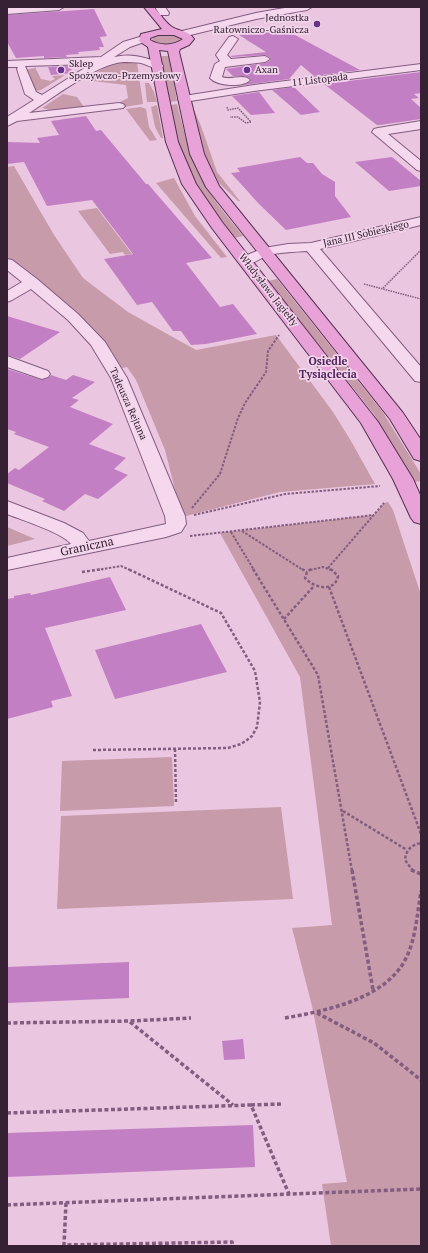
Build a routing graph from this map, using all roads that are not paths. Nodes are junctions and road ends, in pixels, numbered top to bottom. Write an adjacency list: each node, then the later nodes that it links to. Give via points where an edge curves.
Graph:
1 (59, 7): 6 (street)
2 (138, 7): 8 (main road, Władysława Jagiełły)
3 (149, 7): 9 (main road, via 163,25)
4 (249, 7): 7 (street)
5 (307, 7): 7 (street)
6 (7, 10)
7 (263, 15): 9 (street)
8 (148, 35): 9 (main road); 11 (main road); 12 (street, via 131,48); 16 (main road, Władysława Jagiełły)
9 (181, 35): 11 (main road, via 185,43)
10 (233, 39): 14 (street, via 221,55)
11 (176, 46): 20 (main road, Władysława Jagiełły, via 173,52)
12 (105, 58): 15 (street); 18 (street)
13 (265, 59): 14 (street)
14 (228, 63): 21 (street, via 220,64 217,80 227,82 249,77)
15 (7, 64)
16 (158, 66): 18 (street, via 139,59 123,58); 32 (main road, Władysława Jagiełły, via 172,142 183,172 206,209)
17 (421, 67): 21 (street, 11 Listopada)
18 (92, 68): 24 (street)
19 (22, 69): 24 (street, via 31,94)
20 (181, 84): 22 (street, 11 Listopada, via 194,90); 23 (main road, Władysława Jagiełły)
21 (254, 88): 22 (street, 11 Listopada)
22 (219, 93): 23 (street, 11 Listopada)
23 (184, 99): 31 (main road, Władysława Jagiełły, via 197,154 204,171 213,187)
24 (42, 100): 26 (street)
25 (119, 106): 26 (street)
26 (10, 120)
27 (421, 125): 28 (street, via 378,132)
28 (421, 167)
29 (421, 221): 30 (street, Jana III Sobieskiego)
30 (311, 246): 31 (street, Jana III Sobieskiego, via 298,254); 37 (street)
31 (267, 256): 32 (street, Jana III Sobieskiego); 39 (main road, Władysława Jagiełły, via 397,417)
32 (245, 261): 41 (main road, Władysława Jagiełły, via 369,422 403,479)
33 (7, 263): 34 (street, Tadeusza Rejtana)
34 (32, 282): 35 (street); 42 (street, Tadeusza Rejtana, via 73,317 97,342 119,378 175,516 174,528)
35 (7, 297)
36 (7, 361): 38 (street)
37 (419, 371)
38 (42, 374)
39 (421, 455)
40 (7, 507): 43 (street, via 76,537)
41 (421, 518)
42 (166, 531): 43 (street, Graniczna)
43 (84, 548): 44 (street, Graniczna)
44 (7, 564)

